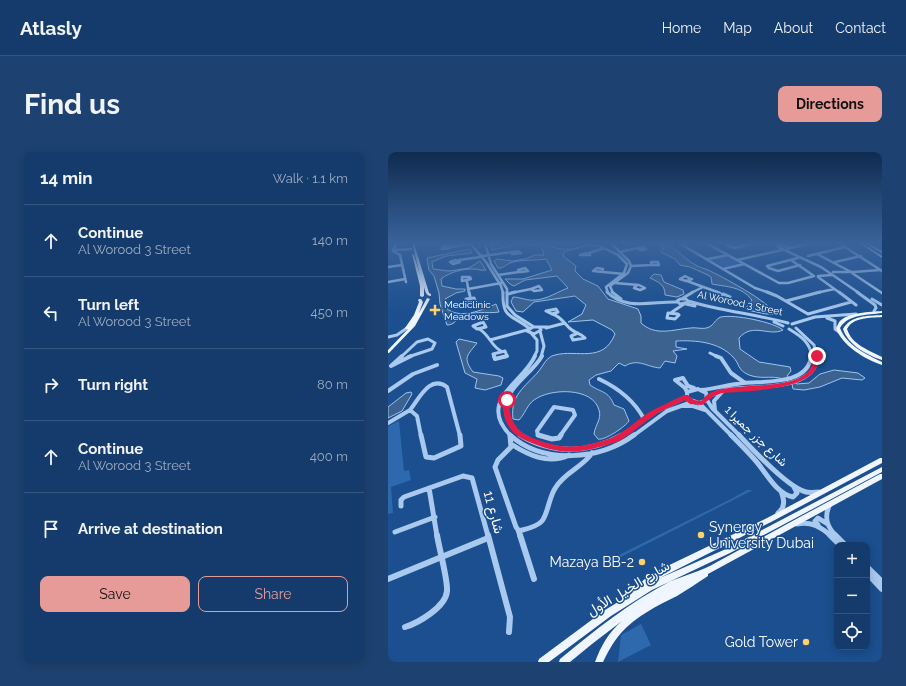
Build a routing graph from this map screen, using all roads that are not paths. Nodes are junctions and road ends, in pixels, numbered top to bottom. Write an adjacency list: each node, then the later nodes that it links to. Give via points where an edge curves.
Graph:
1 (402, 267): 27 (street, via 406,280)
2 (416, 267): 42 (main road, via 422,286)
3 (420, 267): 41 (main road)
4 (487, 267): 29 (street)
5 (493, 267): 22 (street)
6 (630, 267): 23 (street, via 629,272)
7 (719, 267): 16 (street)
8 (732, 267): 16 (street)
9 (749, 267): 24 (street, via 782,284)
10 (771, 267): 11 (street, via 779,270)
11 (792, 267)
12 (803, 267): 24 (street)
13 (821, 267): 21 (street)
14 (821, 267): 21 (street)
15 (843, 267): 20 (street)
16 (723, 269): 44 (street, via 757,289)
17 (881, 270): 20 (street)
18 (518, 271): 22 (street)
19 (604, 271): 23 (street)
20 (851, 272): 21 (street); 38 (street)
21 (834, 274): 24 (street); 45 (street); 50 (street, via 875,301)
22 (498, 275): 32 (street)
23 (622, 276): 28 (street); 30 (street); 46 (street, via 606,287 607,293 615,299 637,304)
24 (816, 276): 35 (street)
25 (467, 281): 34 (street)
26 (692, 281): 26 (street, via 687,281 680,278 686,276); 33 (street)
27 (388, 282)
28 (621, 282): 30 (street); 31 (street)
29 (500, 285): 32 (street); 34 (street); 37 (street); 65 (street, via 504,310)
30 (610, 286): 46 (street, Al Worood 3 Street, via 613,294 630,301)
31 (634, 286)
32 (507, 287): 37 (street)
33 (703, 287): 39 (street); 40 (street)
34 (468, 289): 43 (street)
35 (834, 289): 44 (street); 48 (street)
36 (531, 290): 37 (street)
37 (508, 292): 59 (street, via 506,302 510,311)
38 (882, 293)
39 (717, 294): 39 (street, via 723,299 730,297 722,294)
40 (688, 295): 46 (street); 47 (street)
41 (429, 297): 42 (main road); 73 (main road, via 414,325)
42 (421, 298): 61 (main road, via 419,309)
43 (468, 298): 43 (street, via 465,300 467,304 476,302 476,298)
44 (786, 301): 48 (street, via 809,314)
45 (871, 301): 50 (street); 50 (street)
46 (679, 302): 47 (street); 47 (street, Al Worood 3 Street); 51 (street)
47 (687, 302): 53 (street, Al Worood 3 Street, via 718,312)
48 (851, 302): 49 (street)
49 (856, 305)
50 (881, 311): 54 (street); 66 (main road, via 845,320 839,325); 75 (main road, via 855,321 848,329 856,341); 75 (main road, via 845,326 846,335)
51 (677, 313): 51 (street, via 675,319 666,317 671,313)
52 (557, 314): 52 (street, via 549,314 546,310 555,308 559,311); 55 (street)
53 (752, 316): 56 (street, Al Worood 3 Street); 58 (street, Al Worood 3 Street)
54 (847, 316): 56 (street, via 815,317); 57 (street)
55 (564, 323): 63 (street); 67 (street)
56 (790, 323): 58 (street); 60 (street, Al Worood 3 Street)
57 (835, 323): 60 (street, via 822,318); 66 (street, via 835,329)
58 (783, 326): 64 (street, Al Worood 3 Street)
59 (534, 327): 63 (street); 65 (street)
60 (796, 327): 64 (street); 82 (street, Al Worood 3 Street, via 816,350 817,362)
61 (407, 328): 68 (street); 70 (main road)
62 (484, 329): 62 (street, via 475,329 473,325 484,322 487,326); 69 (street)
63 (540, 329): 65 (street); 81 (street, via 543,350 538,362)
64 (789, 329): 78 (street, Al Worood 3 Street, via 808,346 811,356)
65 (529, 331): 69 (street); 80 (street, via 537,338 537,352)
66 (839, 332): 76 (main road, via 848,343)
67 (573, 333): 67 (street, via 582,334 585,338 575,340 571,336)
68 (389, 337): 70 (street)
69 (490, 340): 72 (street)
70 (395, 341): 71 (main road)
71 (388, 348)
72 (495, 351): 72 (street, via 493,355 496,360 507,356 505,352)
73 (388, 352)
74 (710, 353): 86 (street, via 721,358 728,370)
75 (882, 358)
76 (882, 363)
77 (437, 365): 91 (street, via 413,374)
78 (808, 366): 82 (street); 87 (street, via 784,380)
79 (389, 367): 79 (street, via 407,357 432,349 435,346 434,342 428,339 419,341)
80 (524, 371): 81 (street); 83 (street)
81 (529, 372): 84 (street)
82 (811, 372): 90 (street, via 787,384)
83 (520, 375): 84 (street); 97 (street, via 506,389)
84 (525, 376): 103 (street, via 509,396 506,409)
85 (599, 379): 100 (street, via 619,390)
86 (738, 379): 87 (street); 88 (street)
87 (746, 383): 88 (street)
88 (739, 384): 89 (street)
89 (699, 389): 92 (street, via 691,390); 92 (street, شارع جزر جميرا 1, via 688,386 683,378 675,380 685,388); 93 (street, شارع جزر جميرا 1, via 706,393)
90 (726, 390): 93 (street); 99 (street, via 715,399)
91 (388, 391)
92 (686, 395): 94 (street); 102 (street)
93 (708, 398): 95 (street); 99 (street, شارع جزر جميرا 1)
94 (692, 402): 95 (street); 96 (street)
95 (698, 403): 101 (street, شارع جزر جميرا 1)
96 (674, 407): 101 (street, via 693,406); 108 (street)
97 (499, 409): 103 (street, via 503,409 504,416); 107 (street, via 500,421)
98 (410, 410): 98 (street, via 418,395 425,389 436,385 446,386 461,446 434,458 426,457 417,416); 105 (street)
99 (715, 410): 117 (street, شارع جزر جميرا 1, via 761,458)
100 (641, 412): 102 (street); 104 (street)
101 (709, 412): 120 (street, شارع جزر جميرا 1)
102 (649, 416): 104 (street)
103 (508, 419): 109 (street, via 517,433 528,440)
104 (644, 419): 106 (street)
105 (388, 423)
106 (631, 429): 108 (street); 109 (street, via 599,446 570,450)
107 (510, 436): 110 (street); 111 (street)
108 (632, 436): 112 (street, via 616,446)
109 (543, 443): 109 (street, via 549,438 561,437 575,412 559,407 553,408 536,432); 111 (street, via 538,449)
110 (512, 444): 113 (street, via 525,452 542,457 558,459); 128 (street, via 495,467)
111 (524, 445): 113 (street, via 542,452)
112 (592, 453): 113 (street); 128 (street, via 556,486 542,521 524,531)
113 (569, 455)
114 (882, 460): 118 (main road)
115 (882, 469): 141 (main road, شارع الخيل الأول, via 728,551 665,579)
116 (882, 476): 121 (main road, شارع الخيل الأول)
117 (792, 485): 118 (street, شارع جزر جميرا 1, via 802,491 814,493); 120 (street, via 797,493 793,497)
118 (832, 487): 124 (main road)
119 (429, 488): 122 (street, شارع 11, via 403,498); 123 (street); 130 (street, شارع 11, via 463,476 472,478)
120 (780, 490): 124 (street, via 784,497 784,507)
121 (831, 503): 125 (street, via 826,513); 127 (main road, شارع الخيل الأول)
122 (401, 506)
123 (435, 517): 129 (street); 133 (street)
124 (770, 520): 141 (main road, via 660,574)
125 (826, 523): 126 (street, via 817,518 816,523); 132 (street)
126 (820, 526): 127 (street, via 805,522); 131 (street)
127 (785, 527): 134 (main road, شارع الخيل الأول)
128 (518, 530): 137 (street)
129 (395, 532)
130 (488, 538): 133 (street); 143 (street, شارع 11, via 510,617)
131 (837, 542)
132 (843, 542)
133 (441, 557): 138 (street); 142 (street, via 447,585 444,598 436,608 417,622)
134 (708, 570): 145 (main road, شارع الخيل الأول, via 672,586 609,624); 146 (main road, via 623,623 611,637)
135 (870, 570): 139 (street)
136 (870, 576): 140 (street)
137 (534, 578)
138 (388, 579)
139 (882, 582)
140 (882, 589)
141 (630, 599): 144 (main road, شارع الخيل الأول)
142 (405, 627)
143 (509, 632)
144 (542, 662)
145 (563, 662)
146 (599, 662)

